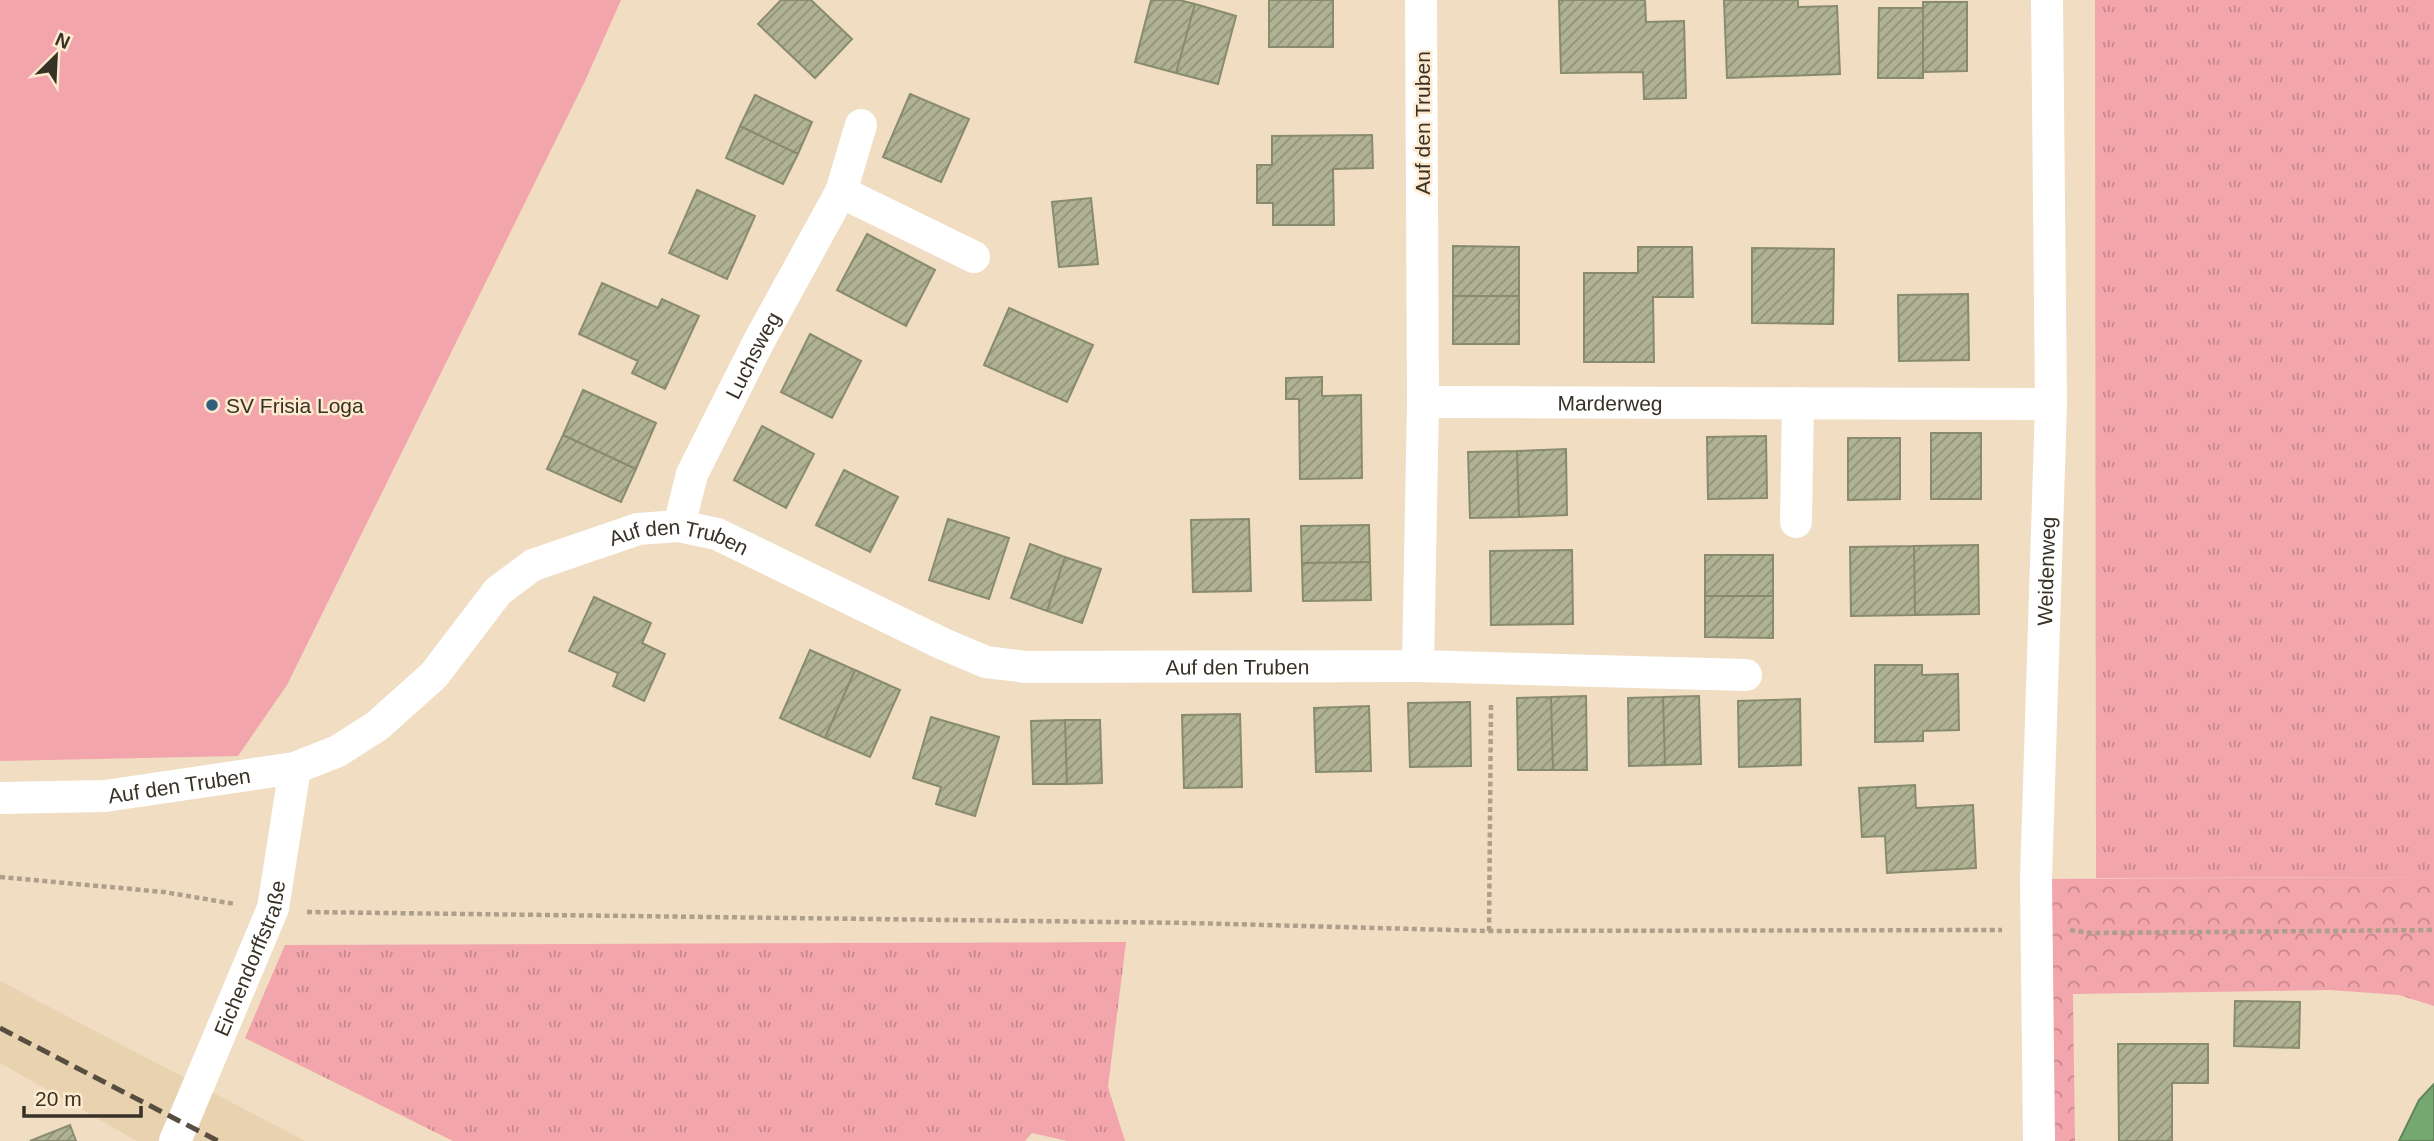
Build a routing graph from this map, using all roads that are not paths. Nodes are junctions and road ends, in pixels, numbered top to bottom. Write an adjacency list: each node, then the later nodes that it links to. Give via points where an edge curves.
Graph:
1 (1421, 0): 6 (street, Auf den Truben)
2 (2048, 0): 8 (street, Weidenweg)
3 (861, 125): 4 (street, Luchsweg)
4 (841, 192): 5 (street); 10 (street, Luchsweg, via 758,341 692,474)
5 (974, 257)
6 (1423, 402): 7 (street, Marderweg); 11 (street, Auf den Truben)
7 (1798, 403): 8 (street, Marderweg); 9 (street)
8 (2051, 404): 16 (street, Weidenweg, via 2036,926)
9 (1796, 522)
10 (679, 526): 11 (street, Auf den Truben, via 717,534 986,662 1026,667); 13 (street, Auf den Truben, via 638,529 533,565 498,591 434,675 377,726 338,751)
11 (1418, 666): 12 (street, Auf den Truben)
12 (1746, 675)
13 (295, 768): 14 (street, Auf den Truben, via 105,796); 15 (street, Eichendorffstraße, via 273,908)
14 (0, 798)
15 (175, 1141)
16 (2039, 1141)

